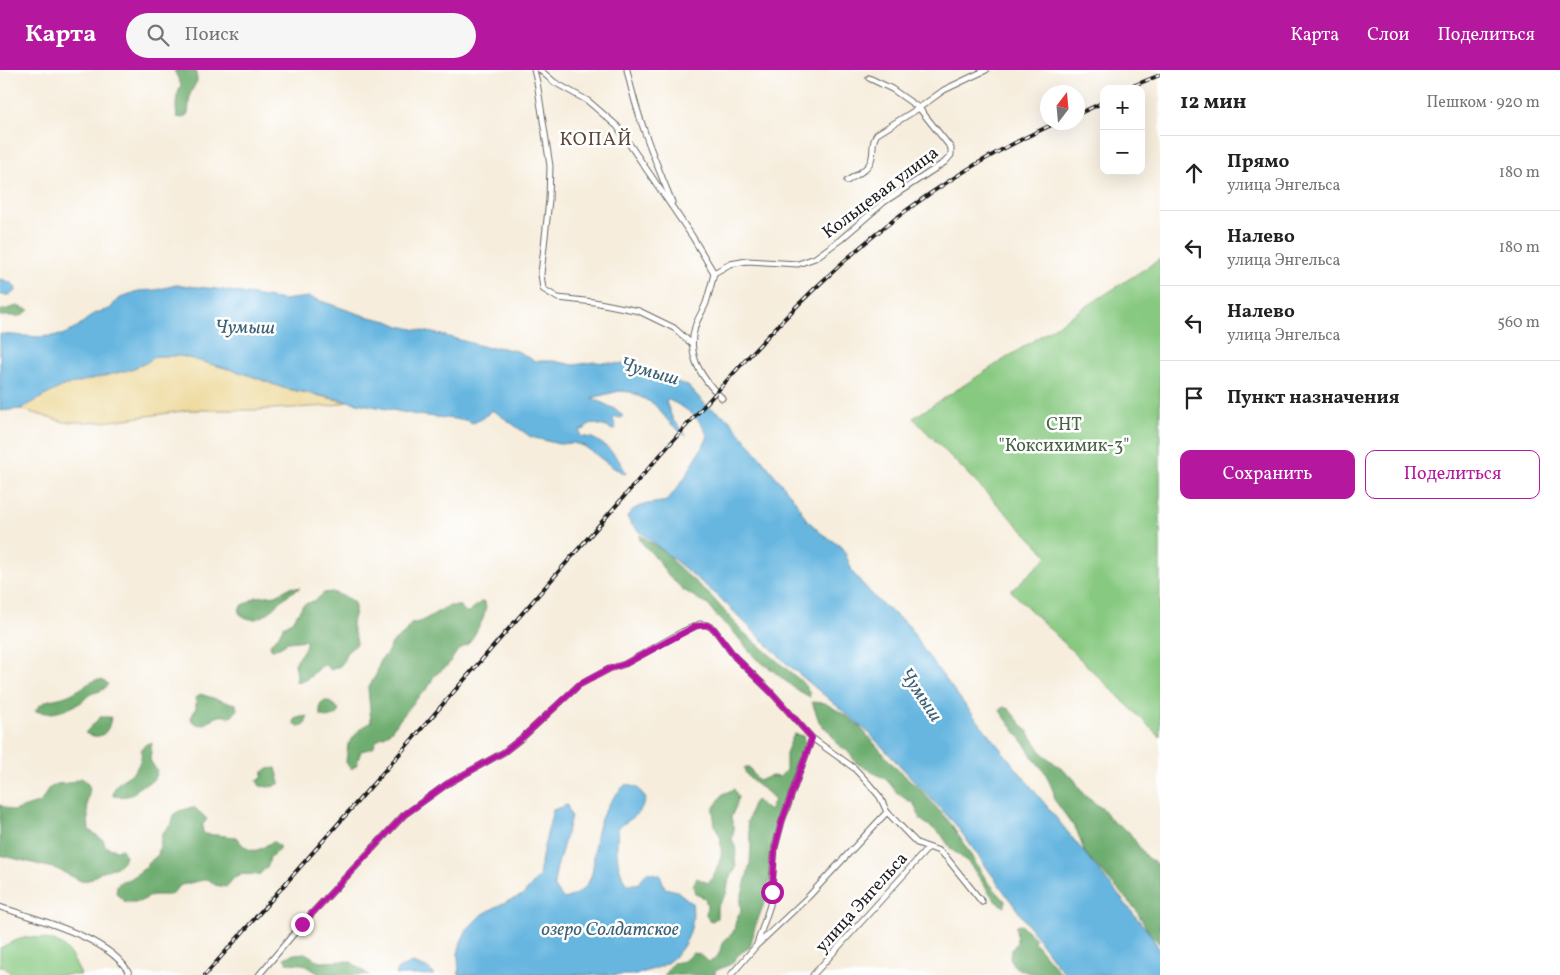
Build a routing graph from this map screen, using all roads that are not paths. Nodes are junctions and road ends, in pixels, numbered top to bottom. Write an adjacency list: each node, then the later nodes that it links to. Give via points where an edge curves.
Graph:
1 (534, 70): 10 (street, via 550,166 540,274 543,289 558,298 639,312 674,328)
2 (540, 70): 8 (street, via 588,101 617,126)
3 (627, 70): 8 (street, via 645,135)
4 (986, 70): 6 (street, via 944,90)
5 (869, 78): 6 (street, Кольцевая улица)
6 (919, 108): 7 (street, via 877,134 872,144 871,163); 9 (street, Кольцевая улица, via 952,148 946,162 884,202 815,258 781,265 747,261 730,264)
7 (847, 181)
8 (676, 211): 9 (street)
9 (714, 273): 10 (street)
10 (691, 343): 11 (street, via 701,375)
11 (722, 398)
12 (812, 738): 13 (street, улица Энгельса, via 854,768 880,797); 17 (street, via 775,848 770,905); 19 (street, улица Энгельса, via 735,657 714,629 707,625 696,626 579,685 510,747 447,784 404,815)
13 (887, 812): 14 (street, улица Энгельса, via 917,843); 17 (street, via 809,896)
14 (928, 848): 15 (street, улица Энгельса, via 946,857); 21 (street, улица Энгельса)
15 (982, 902)
16 (0, 907): 18 (street, via 68,929 91,940 124,965)
17 (756, 946): 20 (street)
18 (130, 975)
19 (259, 975)
20 (731, 975)
21 (813, 975)

